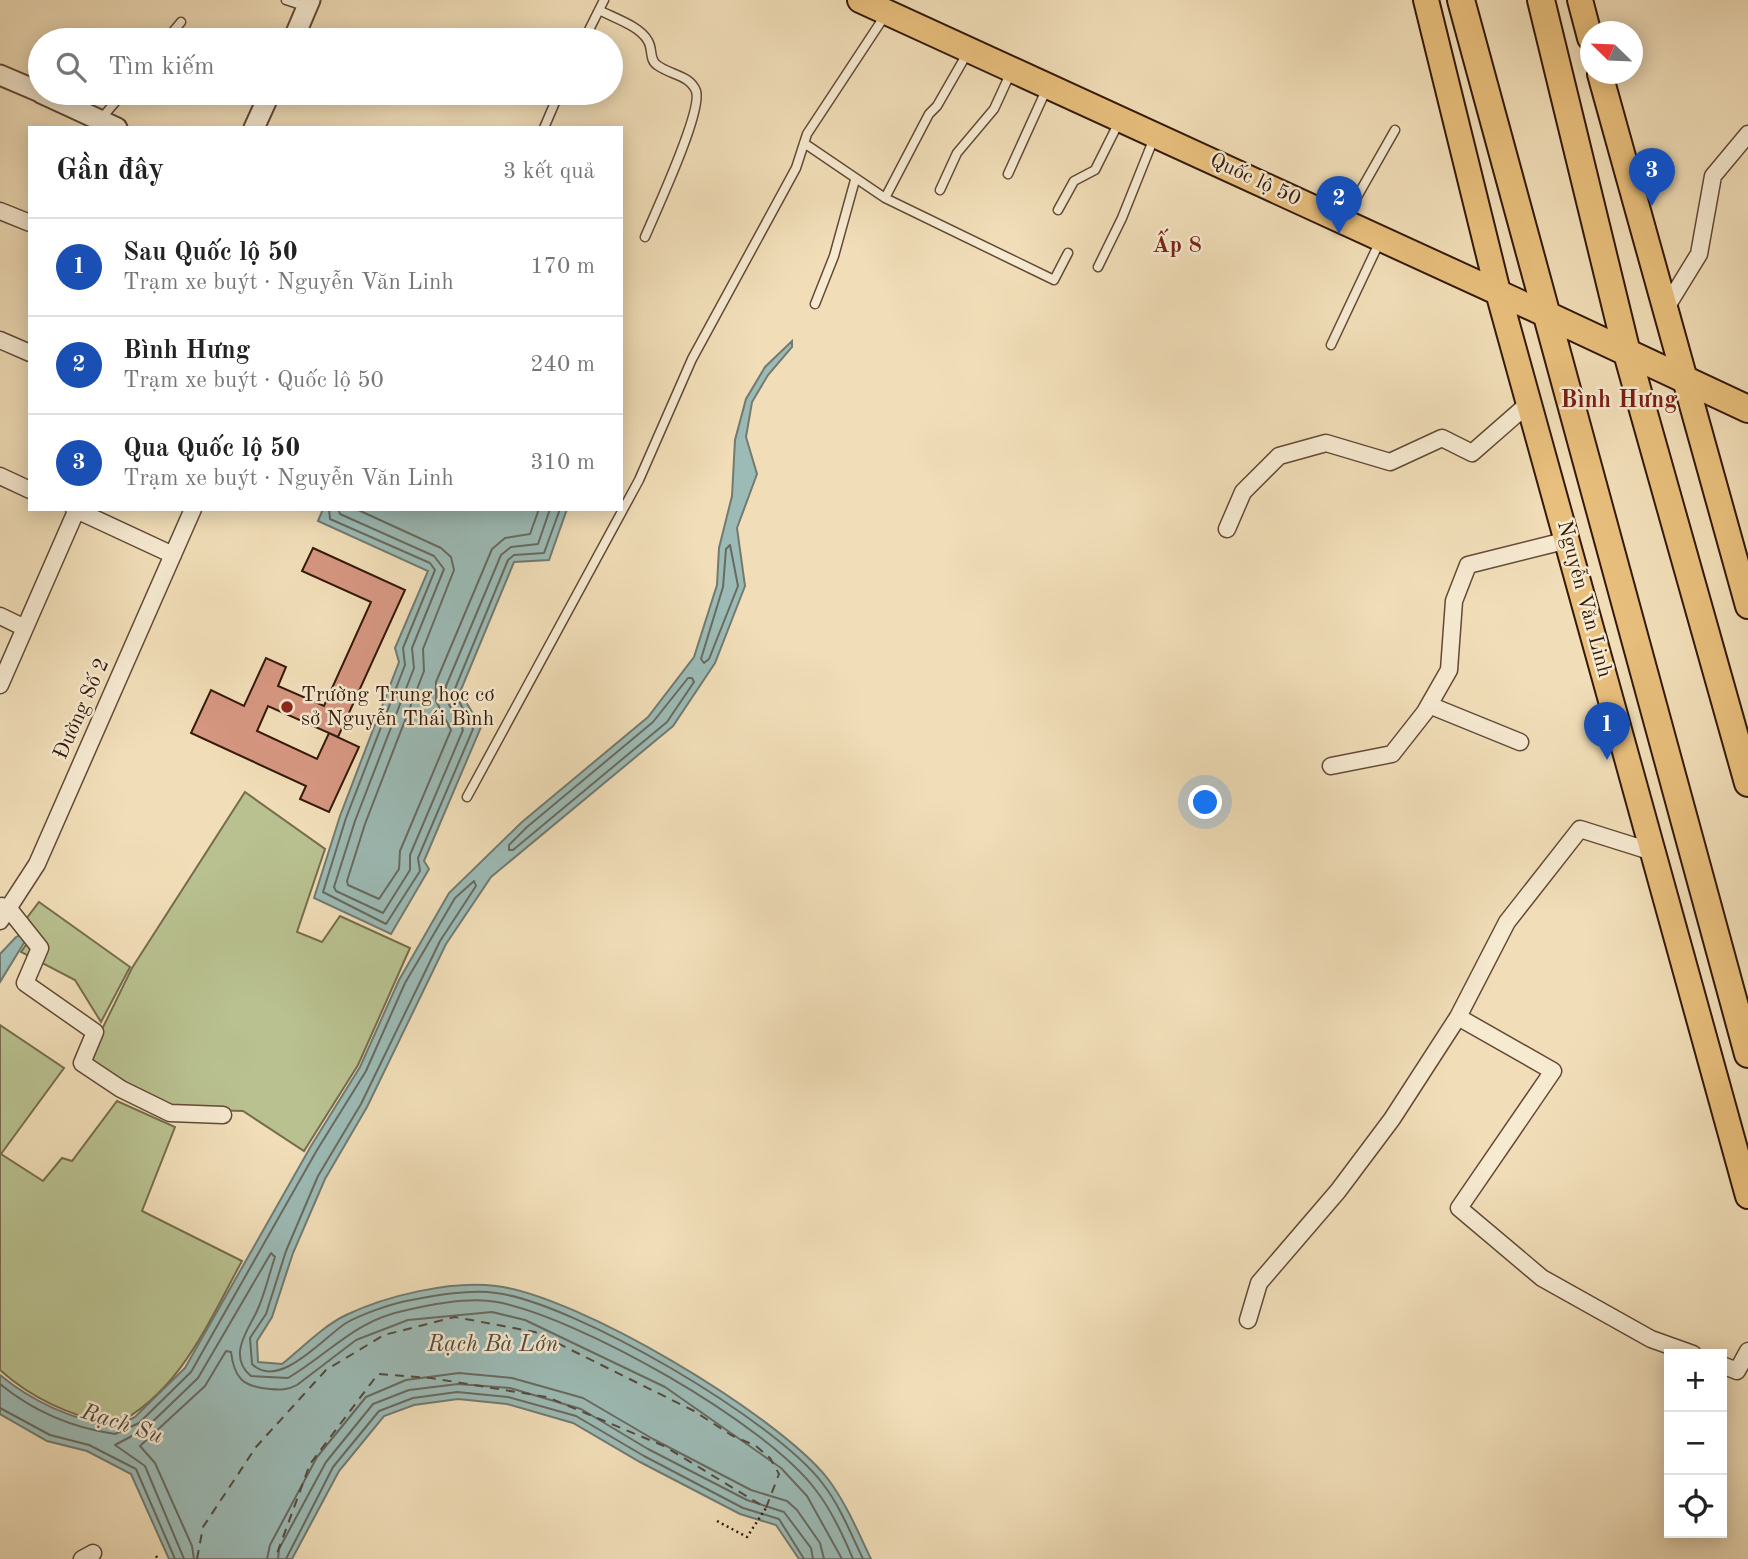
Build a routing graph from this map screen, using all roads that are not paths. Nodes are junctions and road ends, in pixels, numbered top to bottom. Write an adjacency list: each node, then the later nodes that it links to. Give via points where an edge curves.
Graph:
1 (286, 0): 8 (lane)
2 (604, 0): 10 (lane)
3 (860, 0): 9 (main road, Quốc lộ 50)
4 (1426, 0): 46 (main road, Nguyễn Văn Linh)
5 (1461, 0): 49 (highway, Nguyễn Văn Linh)
6 (1541, 0): 53 (highway)
7 (1580, 0): 11 (main road)
8 (308, 4): 14 (street)
9 (889, 6): 16 (main road, Quốc lộ 50); 33 (lane)
10 (599, 10): 15 (lane); 42 (lane, via 640,32 657,65 689,80 696,91 694,118)
11 (1586, 21)
12 (181, 22): 13 (lane)
13 (176, 28)
14 (298, 28)
15 (590, 28)
16 (970, 50): 17 (main road, Quốc lộ 50); 37 (lane, via 929,114)
17 (1013, 69): 20 (main road, Quốc lộ 50); 36 (lane, via 994,109 957,153)
18 (0, 75): 21 (street)
19 (1603, 84): 48 (main road)
20 (1048, 86): 26 (main road, Quốc lộ 50); 34 (lane)
21 (28, 87)
22 (69, 105): 27 (street)
23 (118, 105): 27 (lane)
24 (265, 105): 28 (street)
25 (554, 105): 29 (lane)
26 (1121, 119): 32 (main road, Quốc lộ 50); 38 (lane, via 1095,170 1074,181)
27 (109, 124)
28 (255, 126)
29 (545, 126)
30 (1395, 130): 40 (lane)
31 (1748, 134): 48 (street, via 1713,176 1699,254)
32 (1155, 135): 40 (main road, Quốc lộ 50); 45 (lane)
33 (804, 143): 35 (lane); 59 (lane, via 796,168 692,359)
34 (1008, 173)
35 (855, 180): 37 (lane); 47 (lane)
36 (940, 190)
37 (885, 198): 44 (lane, via 1054,280)
38 (1058, 210)
39 (0, 211): 41 (street)
40 (1343, 221): 43 (main road, Quốc lộ 50)
41 (28, 222)
42 (645, 237)
43 (1381, 238): 46 (main road, Quốc lộ 50); 51 (lane)
44 (1068, 253)
45 (1098, 267)
46 (1498, 292): 49 (main road, Quốc lộ 50); 55 (main road, Nguyễn Văn Linh)
47 (815, 304)
48 (1664, 311): 54 (main road)
49 (1545, 314): 53 (highway, Quốc lộ 50); 79 (highway, Nguyễn Văn Linh)
50 (0, 340): 52 (street)
51 (1331, 345)
52 (28, 352)
53 (1627, 353): 54 (highway, Quốc lộ 50); 74 (highway)
54 (1686, 381): 56 (highway, Quốc lộ 50); 67 (main road)
55 (1528, 404): 64 (street, via 1472,453 1442,438 1390,462 1326,443 1279,456 1243,492); 65 (main road, Nguyễn Văn Linh)
56 (1748, 409)
57 (0, 477): 58 (street)
58 (28, 489)
59 (623, 509)
60 (76, 511): 69 (street)
61 (78, 511): 66 (street)
62 (191, 511): 66 (street, Đường Số 2)
63 (622, 511): 75 (lane)
64 (1227, 528)
65 (1568, 540): 71 (street, via 1468,565 1454,601 1449,670); 76 (main road, Nguyễn Văn Linh)
66 (173, 555): 77 (street, Đường Số 2, via 37,864)
67 (1748, 606)
68 (0, 616): 69 (street)
69 (25, 628): 70 (street)
70 (0, 685)
71 (1429, 705): 72 (street); 73 (street, via 1392,754)
72 (1520, 741)
73 (1331, 766)
74 (1748, 783)
75 (467, 797)
76 (1653, 852): 78 (street, via 1580,830 1507,922); 81 (main road, Nguyễn Văn Linh)
77 (3, 912): 80 (street, via 40,948 25,983 95,1032 82,1063 170,1113)
78 (1458, 1017): 82 (street, via 1392,1119 1259,1283); 83 (street, via 1552,1071 1459,1208 1542,1278 1651,1339)
79 (1748, 1054)
80 (223, 1115)
81 (1748, 1196)
82 (1248, 1320)
83 (1679, 1349)
84 (1748, 1351): 85 (street, via 1737,1371)
85 (1727, 1367)

